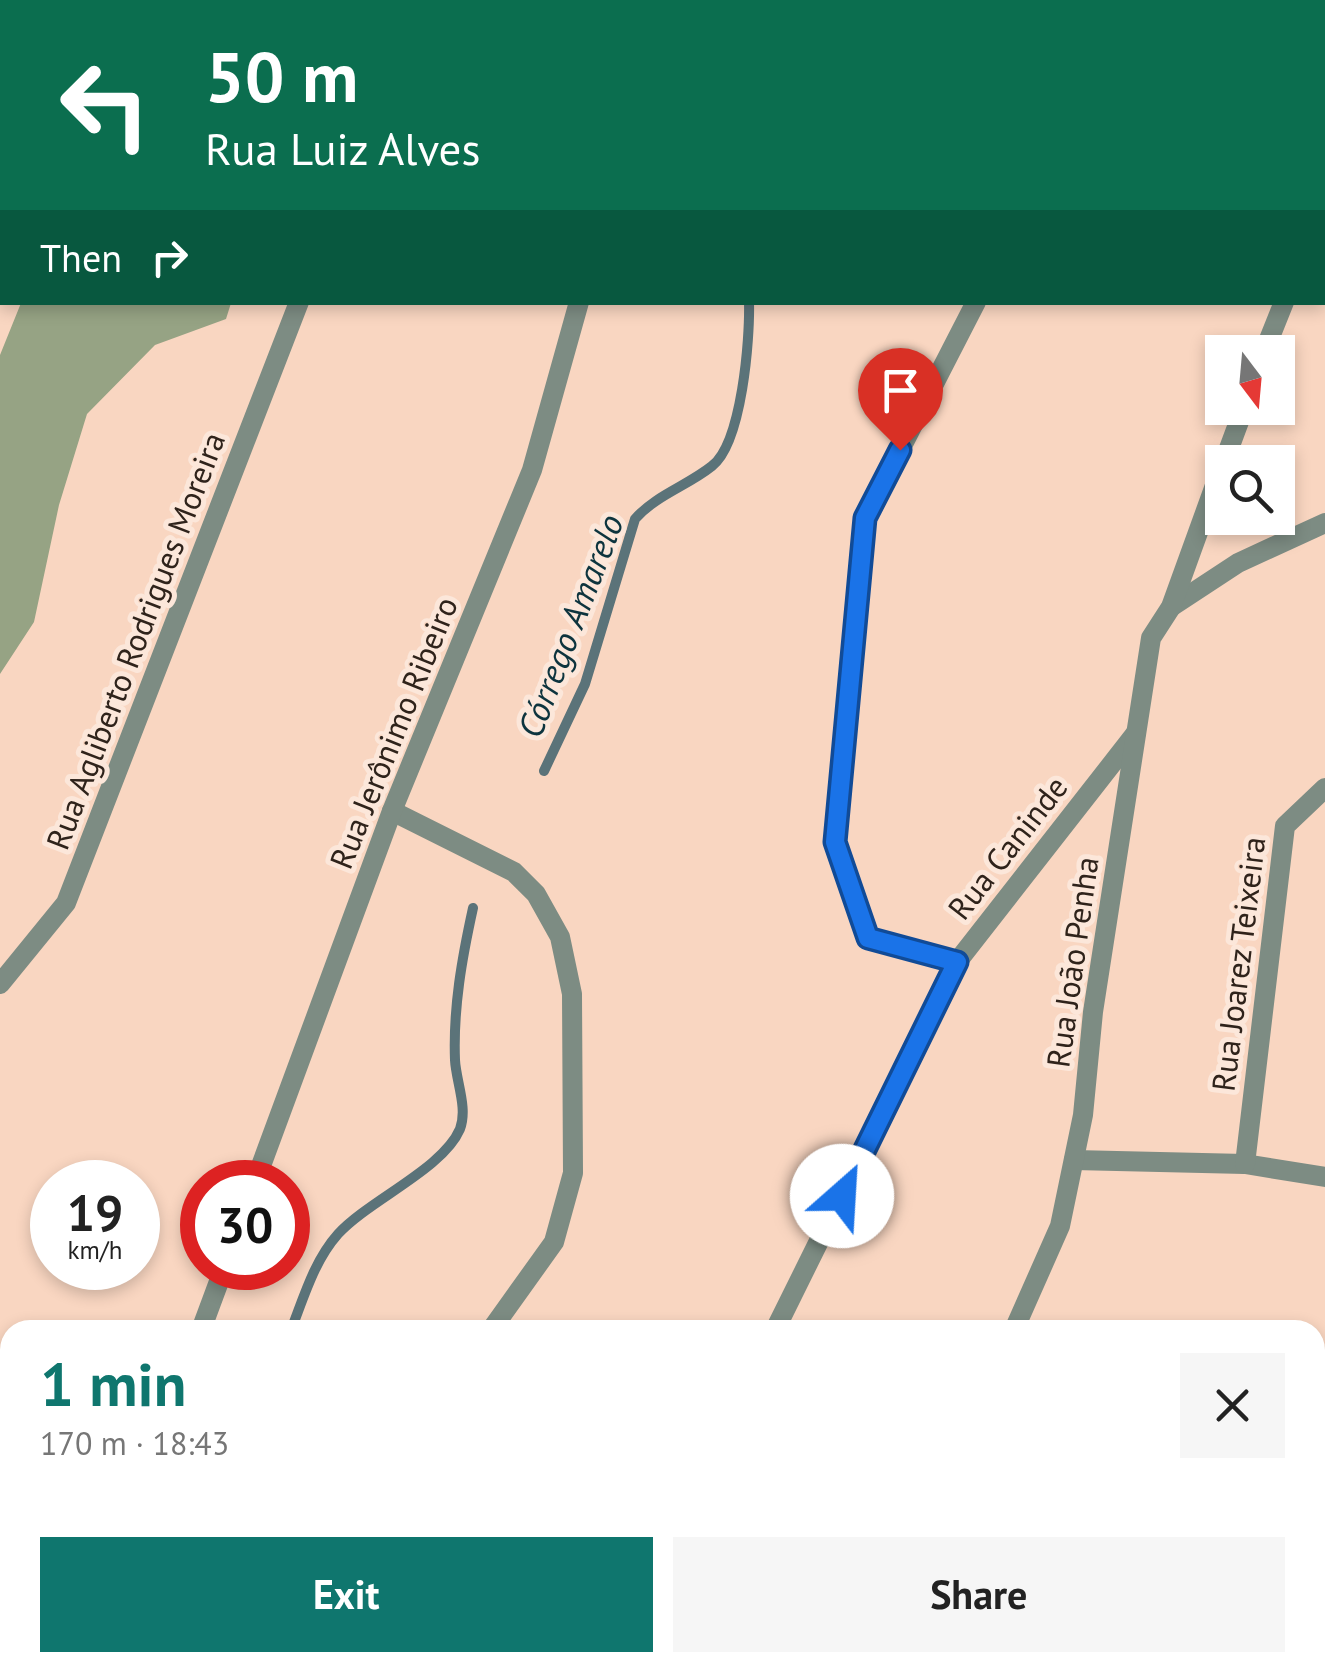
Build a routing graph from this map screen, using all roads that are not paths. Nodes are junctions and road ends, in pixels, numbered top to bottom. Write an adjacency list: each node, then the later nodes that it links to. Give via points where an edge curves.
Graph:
1 (298, 305): 13 (street, Rua Agliberto Rodrigues Moreira, via 66,903)
2 (578, 305): 11 (street, Rua Jerônimo Ribeiro, via 532,470)
3 (974, 305): 12 (street, via 865,518 835,842 868,938)
4 (1283, 305): 5 (street)
5 (1271, 335)
6 (1205, 514): 8 (street, Rua João Penha)
7 (1325, 522): 8 (street, via 1238,563)
8 (1171, 608): 9 (street, Rua João Penha, via 1150,638)
9 (1137, 732): 12 (street, Rua Caninde); 15 (street, Rua João Penha)
10 (1325, 788): 16 (street, Rua Joarez Teixeira, via 1286,826)
11 (392, 811): 14 (street, Rua Jerônimo Ribeiro); 20 (street, via 514,872 536,894 560,937 572,994 573,1173 554,1242)
12 (957, 962): 21 (street, Rua Caninde)
13 (0, 984)
14 (264, 1160)
15 (1074, 1160): 16 (street); 22 (street, Rua João Penha, via 1060,1226)
16 (1244, 1164): 17 (street)
17 (1325, 1177)
18 (216, 1290): 19 (street)
19 (205, 1320)
20 (498, 1320)
21 (781, 1320)
22 (1019, 1320)

